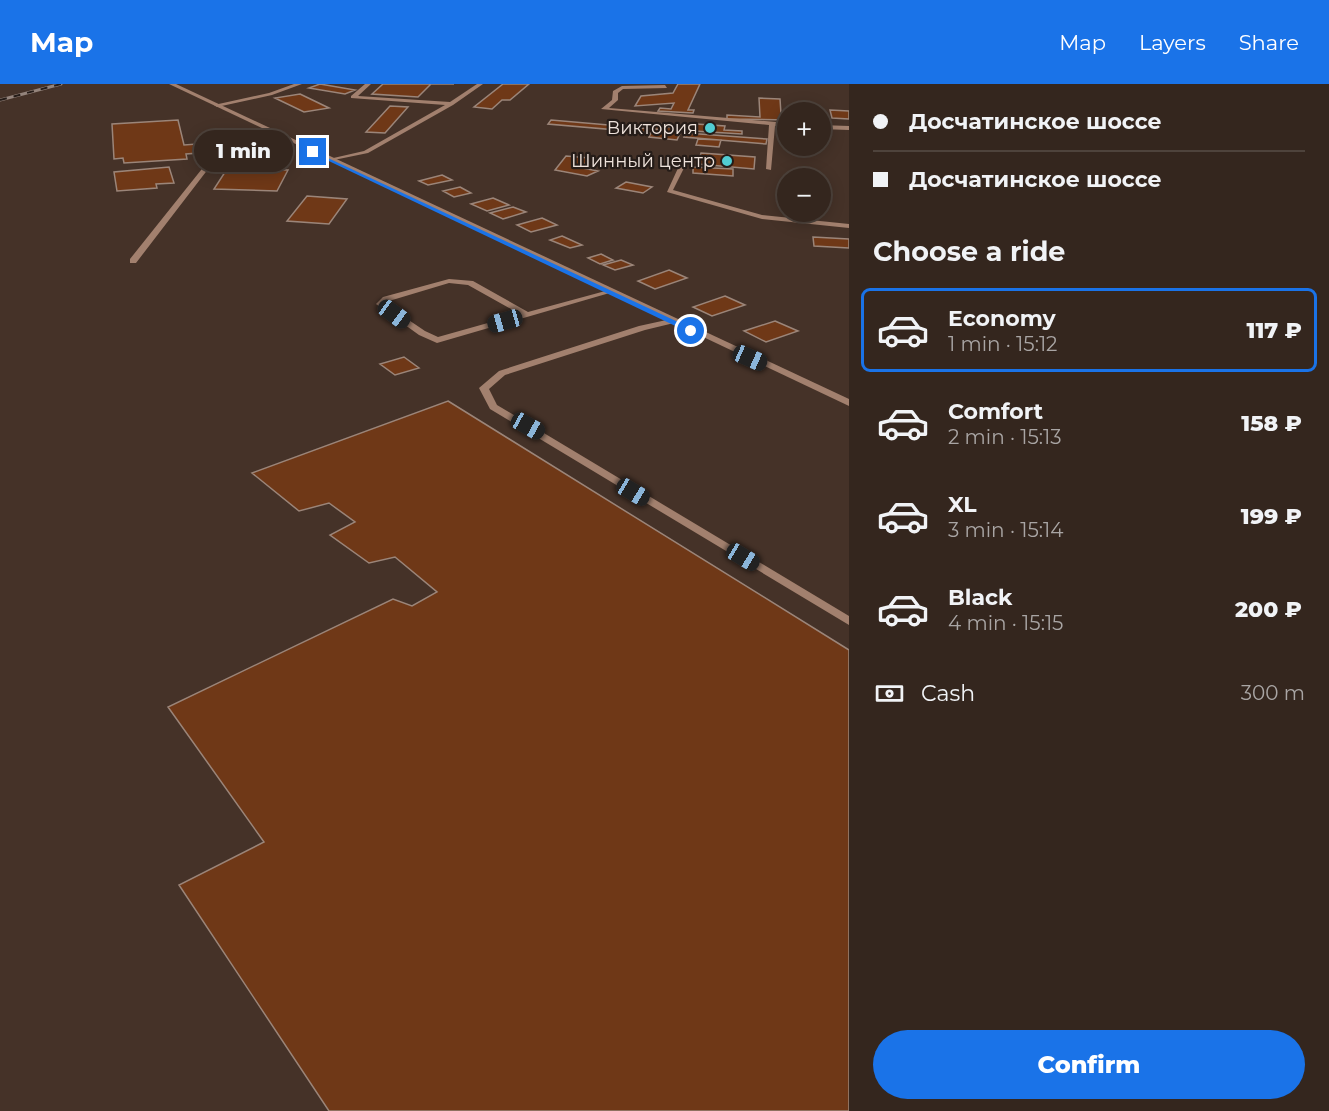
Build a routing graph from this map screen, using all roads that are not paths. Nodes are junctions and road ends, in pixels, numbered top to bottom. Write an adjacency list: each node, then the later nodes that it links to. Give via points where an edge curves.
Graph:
1 (172, 84): 7 (street)
2 (299, 84): 7 (street)
3 (368, 84): 6 (street, via 353,97)
4 (480, 84): 6 (street)
5 (665, 87): 8 (street, via 622,88 604,109)
6 (451, 104): 13 (street, via 366,152)
7 (217, 105): 12 (street)
8 (772, 124): 9 (street); 15 (street)
9 (777, 124)
10 (831, 127): 11 (street)
11 (849, 128)
12 (279, 135): 13 (street); 17 (street, via 223,146)
13 (331, 160): 18 (street)
14 (682, 166): 16 (street, via 669,191 762,217)
15 (769, 169)
16 (849, 226)
17 (133, 261)
18 (609, 292): 19 (street); 20 (street)
19 (527, 315): 19 (street, via 437,340 380,304 386,298 449,282 470,283)
20 (671, 321): 21 (street); 22 (street, via 502,373 484,388 494,407)
21 (849, 403)
22 (849, 621)

